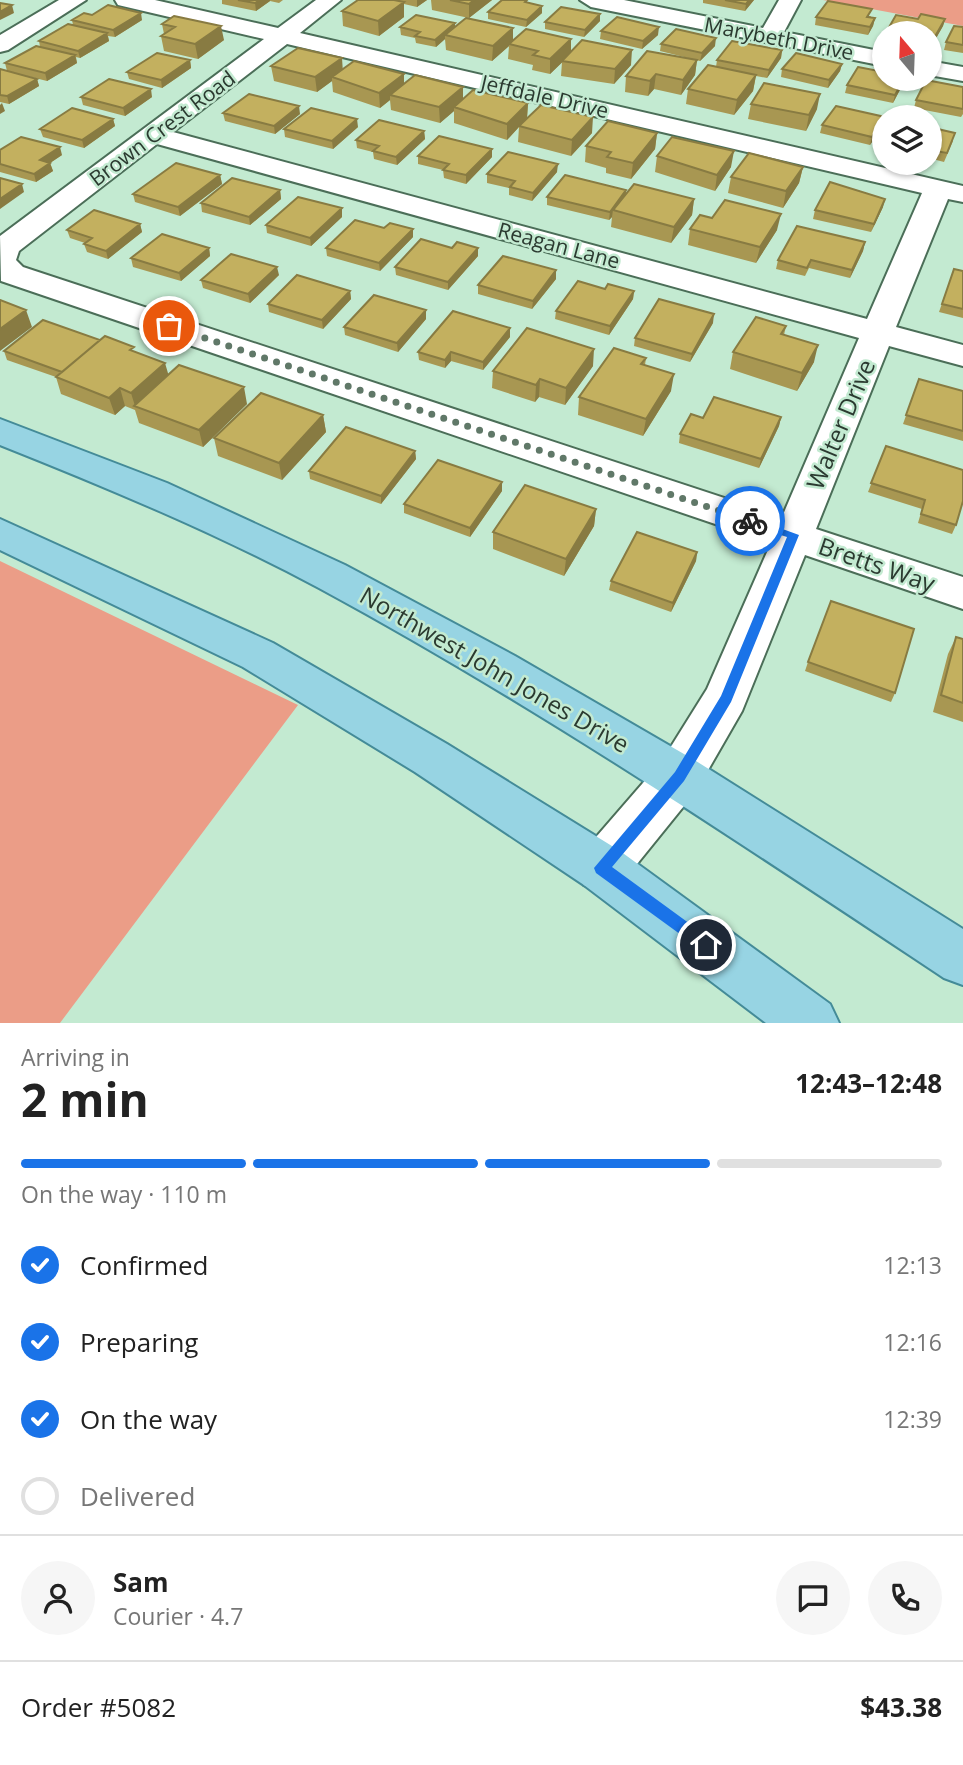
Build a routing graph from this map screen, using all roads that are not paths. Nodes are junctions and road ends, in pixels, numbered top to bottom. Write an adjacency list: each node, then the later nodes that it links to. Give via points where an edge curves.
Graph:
1 (75, 0): 8 (street)
2 (126, 0): 6 (street, Jeffdale Drive)
3 (330, 0): 6 (street, Brown Crest Road)
4 (591, 0): 7 (street, Marybeth Drive)
5 (790, 0): 7 (street)
6 (284, 36): 12 (street, Brown Crest Road); 13 (street, Jeffdale Drive)
7 (770, 36): 9 (street, Marybeth Drive)
8 (0, 45)
9 (872, 57)
10 (942, 70): 11 (street)
11 (963, 74)
12 (155, 135): 14 (street, Brown Crest Road, via 5,247); 15 (street, Reagan Lane)
13 (950, 191): 15 (street, Walter Drive)
14 (0, 261): 19 (street, Bretts Way, via 12,274)
15 (878, 332): 16 (street, Reagan Lane); 19 (street, Walter Drive)
16 (963, 356)
17 (0, 431): 21 (main road, Northwest John Jones Drive, via 154,492 331,576 500,668)
18 (0, 533): 22 (main road, via 258,655 431,758)
19 (794, 535): 20 (street, Bretts Way); 21 (street, Walter Drive, via 726,698)
20 (963, 593)
21 (680, 776): 22 (street, Walter Drive); 23 (main road, Northwest John Jones Drive)
22 (602, 868): 24 (main road)
23 (963, 959)
24 (811, 1023)

